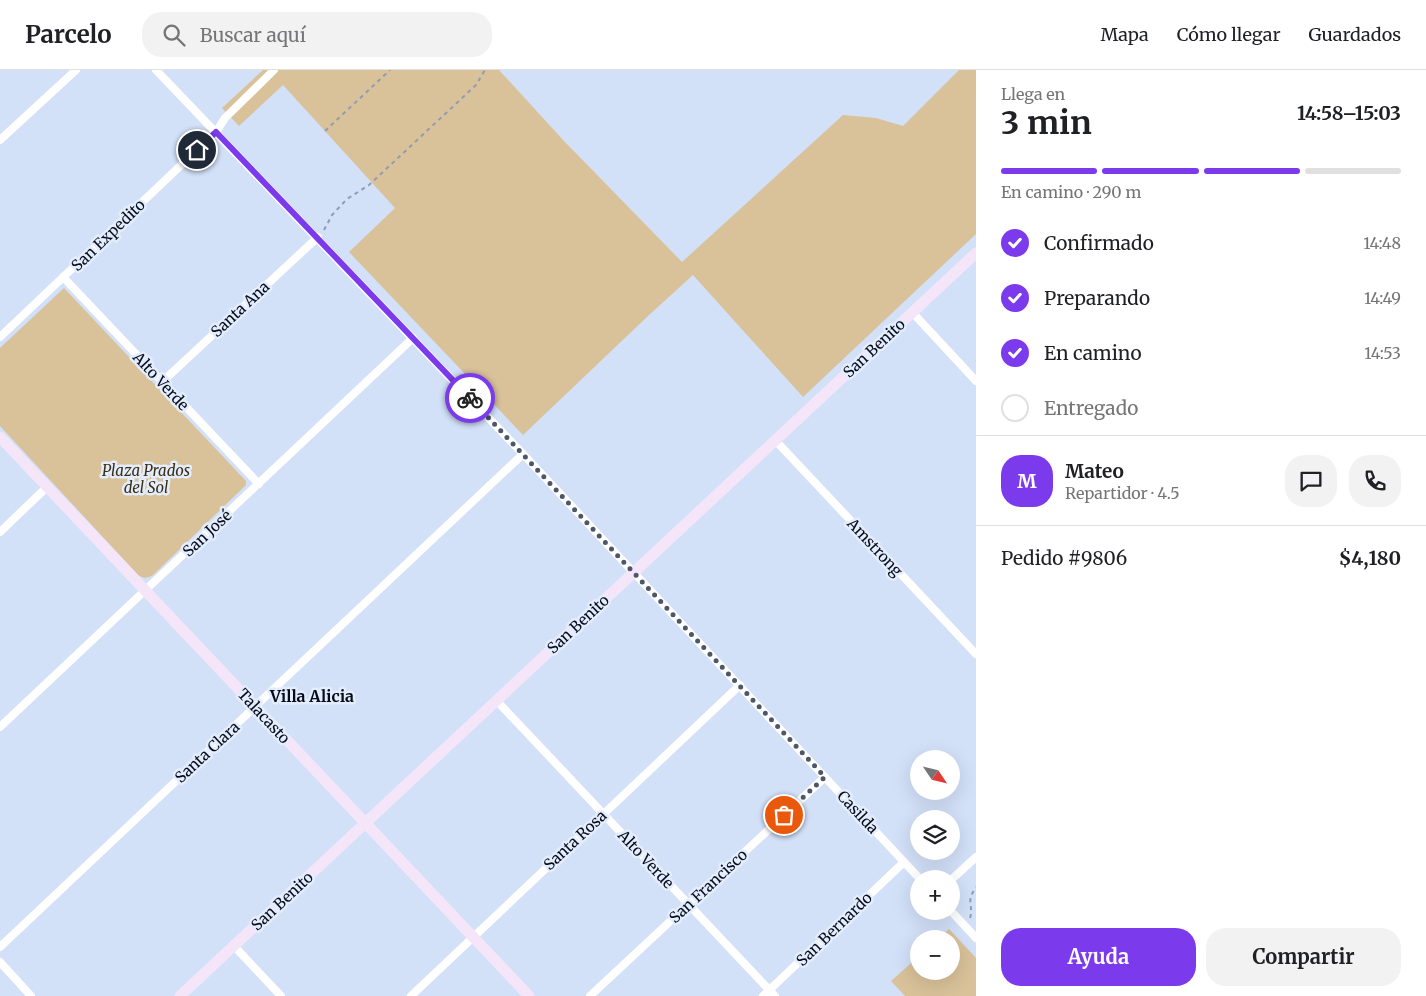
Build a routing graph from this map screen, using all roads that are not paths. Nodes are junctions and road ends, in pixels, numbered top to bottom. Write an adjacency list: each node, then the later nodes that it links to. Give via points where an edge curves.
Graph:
1 (76, 70): 5 (street)
2 (156, 70): 4 (street, Casilda)
3 (274, 70): 4 (street, San Expedito, via 225,118)
4 (216, 132): 6 (street, Casilda); 8 (street, San Expedito)
5 (0, 140)
6 (318, 238): 11 (street, Casilda); 12 (street, Santa Ana)
7 (976, 253): 9 (street, San Benito)
8 (63, 277): 10 (street, San Expedito); 12 (street, Alto Verde)
9 (912, 312): 13 (street); 15 (street, San Benito)
10 (0, 337)
11 (414, 338): 16 (street, Casilda); 17 (street, San José)
12 (162, 382): 17 (street, Alto Verde)
13 (976, 382)
14 (0, 437): 18 (street, Talacasto)
15 (775, 440): 20 (street, San Benito); 22 (street, Amstrong)
16 (523, 454): 20 (street, Casilda); 25 (street, Santa Clara)
17 (259, 484): 21 (street, San José)
18 (47, 487): 19 (street); 21 (street, Talacasto)
19 (0, 532)
20 (634, 572): 23 (street, Casilda); 24 (street, San Benito)
21 (146, 591): 25 (street, Talacasto); 26 (street, San José)
22 (976, 654)
23 (740, 684): 27 (street, Casilda); 28 (street, Santa Rosa)
24 (496, 700): 28 (street, Alto Verde); 29 (street, San Benito)
25 (255, 707): 29 (street, Talacasto); 39 (street, Santa Clara)
26 (0, 727)
27 (825, 777): 31 (street, Casilda); 34 (street, San Francisco)
28 (603, 814): 34 (street, Alto Verde); 36 (street, Santa Rosa)
29 (365, 823): 36 (street, Talacasto); 38 (street, San Benito)
30 (976, 857): 33 (street)
31 (904, 862): 32 (street, Casilda); 41 (street, San Bernardo)
32 (912, 870)
33 (960, 872)
34 (688, 904): 41 (street, Alto Verde); 47 (street, San Francisco)
35 (959, 920): 37 (street)
36 (473, 937): 45 (street, Santa Rosa); 46 (street, Talacasto)
37 (976, 938)
38 (234, 946): 43 (street, San Benito); 44 (street)
39 (0, 947)
40 (0, 962): 42 (street)
41 (769, 994)
42 (31, 996)
43 (180, 996)
44 (281, 996)
45 (411, 996)
46 (529, 996)
47 (590, 996)

